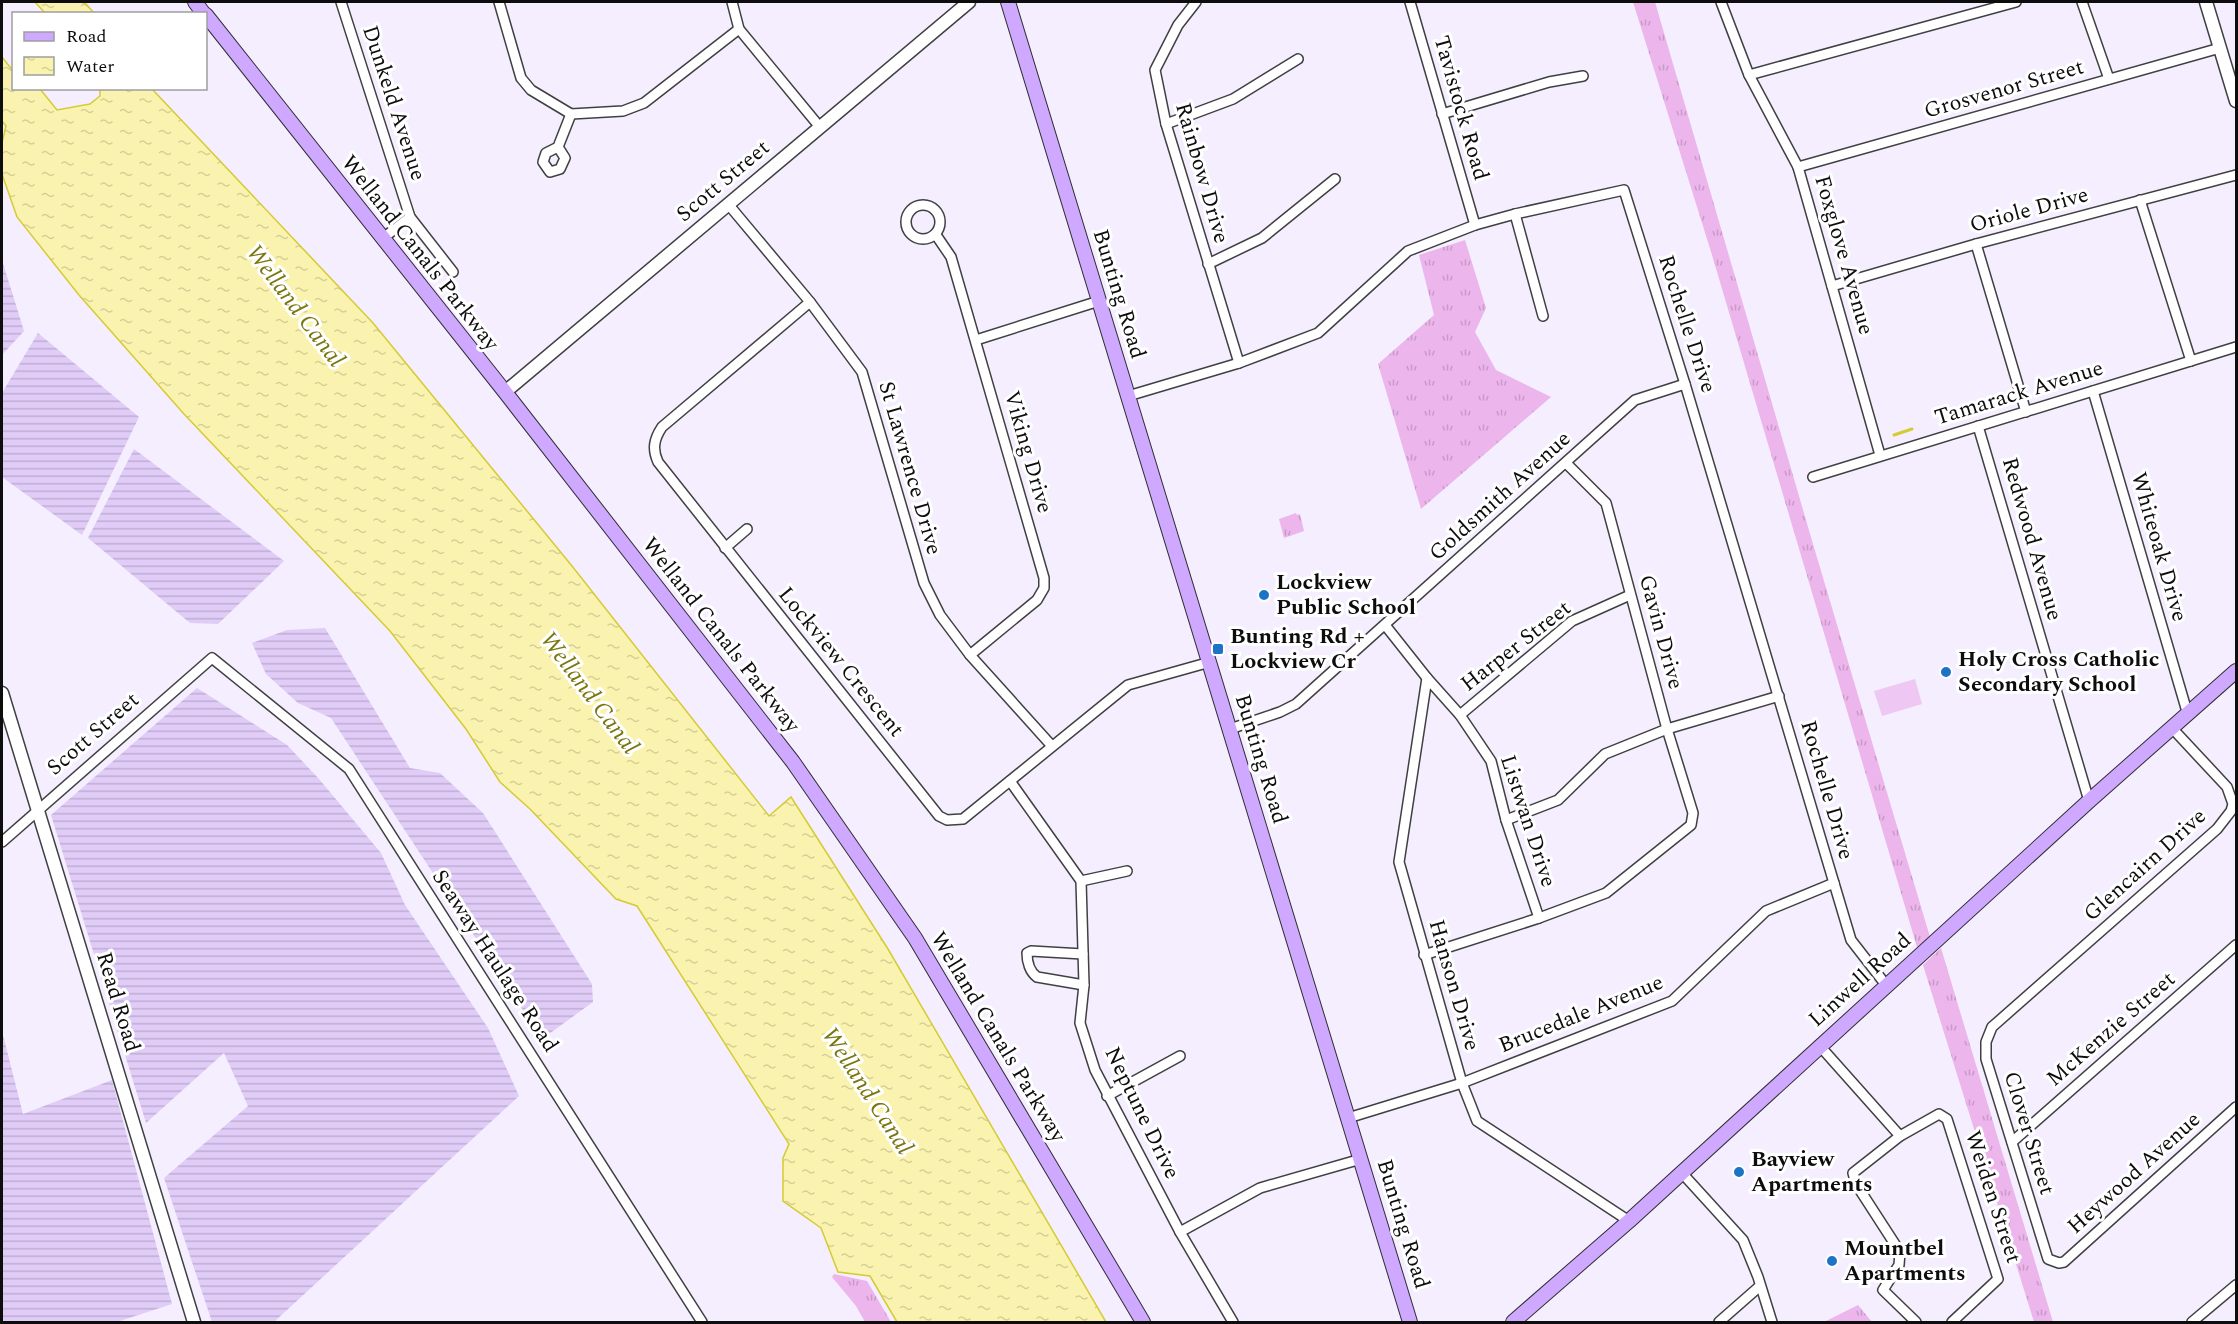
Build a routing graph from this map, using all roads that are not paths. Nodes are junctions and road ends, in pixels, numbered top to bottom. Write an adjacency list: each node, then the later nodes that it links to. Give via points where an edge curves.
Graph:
1 (341, 2): 31 (street, Dunkeld Avenue)
2 (499, 2): 20 (street, via 520,78 531,90)
3 (732, 2): 13 (street)
4 (969, 2): 23 (street, Scott Street)
5 (1008, 2): 39 (main road, Bunting Road)
6 (1196, 2): 22 (street, Rainbow Drive, via 1178,26 1155,70)
7 (1410, 2): 21 (street, Tavistock Road)
8 (1721, 2): 16 (street, Foxglove Avenue)
9 (2016, 2): 16 (street)
10 (2082, 2): 18 (street)
11 (2206, 2): 14 (street)
12 (207, 17): 34 (main road, Welland Canals Parkway)
13 (739, 28): 20 (street, via 644,103 623,111); 23 (street)
14 (2220, 48): 18 (street, Grosvenor Street); 19 (street)
15 (1298, 59): 22 (street, via 1233,99)
16 (1749, 75): 25 (street, Foxglove Avenue)
17 (1583, 76): 21 (street, via 1549,82)
18 (2109, 79): 25 (street, Grosvenor Street)
19 (2236, 101)
20 (571, 114): 24 (street)
21 (1442, 114): 32 (street, Tavistock Road)
22 (1166, 124): 36 (street, Rainbow Drive)
23 (819, 126): 29 (street, Scott Street)
24 (558, 147)
25 (1798, 167): 38 (street, Foxglove Avenue)
26 (2236, 175): 28 (street, Oriole Drive)
27 (1335, 179): 36 (street, via 1262,238)
28 (2140, 200): 35 (street, Oriole Drive); 44 (street)
29 (728, 204): 40 (street, St Lawrence Drive); 48 (street, Scott Street)
30 (1515, 214): 32 (street, Rochelle Drive); 41 (street); 46 (street, Rochelle Drive, via 1623,190)
31 (410, 217): 34 (street, Dunkeld Avenue); 37 (street, Dunkeld Avenue)
32 (1475, 225): 45 (street, Rochelle Drive, via 1408,251 1318,333)
33 (936, 235): 42 (street, Viking Drive, via 951,257)
34 (382, 239): 48 (main road, Welland Canals Parkway)
35 (1976, 244): 38 (street, Oriole Drive); 50 (street)
36 (1208, 264): 45 (street, Rainbow Drive)
37 (453, 272)
38 (1832, 286): 52 (street, Foxglove Avenue)
39 (1099, 301): 42 (street); 49 (main road, Bunting Road)
40 (810, 302): 56 (street, Lockview Crescent, via 654,437 658,462); 59 (street, St Lawrence Drive, via 862,372 924,583 940,615)
41 (1543, 316)
42 (976, 340): 59 (street, Viking Drive, via 1044,588 1037,600)
43 (2236, 347): 44 (street, Tamarack Avenue)
44 (2191, 361): 47 (street, Tamarack Avenue)
45 (1239, 363): 49 (street, Rochelle Drive)
46 (1685, 384): 53 (street, Goldsmith Avenue, via 1635,400); 65 (street, Rochelle Drive)
47 (2093, 391): 50 (street, Tamarack Avenue); 67 (street, Whiteoak Drive)
48 (505, 392): 104 (main road, Welland Canals Parkway, via 793,762 915,938)
49 (1128, 396): 61 (main road, Bunting Road)
50 (2026, 412): 51 (street, Tamarack Avenue)
51 (1978, 426): 52 (street, Tamarack Avenue); 73 (street, Redwood Avenue)
52 (1881, 455): 54 (street, Tamarack Avenue)
53 (1566, 463): 57 (street, Gavin Drive, via 1606,503); 58 (street, Goldsmith Avenue)
54 (1813, 477)
55 (747, 529): 56 (street)
56 (724, 548): 72 (street, Lockview Crescent, via 939,816 963,819)
57 (1630, 595): 66 (street, Harper Street, via 1572,621); 70 (street, Gavin Drive)
58 (1385, 625): 63 (street, Listwan Drive); 69 (street, Goldsmith Avenue, via 1296,704)
59 (970, 655): 71 (street, St Lawrence Drive)
60 (212, 658): 74 (street, Scott Street); 103 (street, Seaway Haulage Road, via 350,769)
61 (1210, 662): 69 (main road, Bunting Road); 71 (street, Lockview Crescent, via 1128,685)
62 (2236, 671): 67 (main road, Linwell Road)
63 (1427, 678): 66 (street, Listwan Drive); 83 (street, Hanson Drive, via 1399,862)
64 (2, 693): 74 (street, Read Road)
65 (1779, 696): 70 (street); 79 (street, Rochelle Drive)
66 (1460, 715): 75 (street, Listwan Drive, via 1491,761)
67 (2188, 715): 68 (main road, Linwell Road)
68 (2172, 728): 73 (main road, Linwell Road); 86 (street, Glencairn Drive, via 2227,787 2232,811 2217,829)
69 (1230, 729): 92 (main road, Bunting Road)
70 (1667, 729): 75 (street, via 1605,754 1558,800); 80 (street, Gavin Drive, via 1693,813 1691,825 1606,893)
71 (1051, 746): 72 (street, Lockview Crescent)
72 (1010, 781): 78 (street)
73 (2089, 801): 85 (main road, Linwell Road)
74 (37, 811): 76 (street, Scott Street); 102 (street, Read Road)
75 (1506, 820): 80 (street, Listwan Drive)
76 (2, 842)
77 (1127, 871): 78 (street)
78 (1081, 881): 82 (street, Neptune Drive)
79 (1834, 883): 85 (street, Rochelle Drive, via 1851,940); 89 (street, Brucedale Avenue, via 1766,911 1672,1001)
80 (1539, 918): 83 (street)
81 (2236, 945): 94 (street, McKenzie Street)
82 (1083, 954): 84 (street, Neptune Drive); 84 (street, via 1031,951 1027,959 1037,977)
83 (1424, 955): 89 (street, Hanson Drive)
84 (1084, 985): 90 (street, Neptune Drive, via 1080,1023)
85 (1886, 985): 87 (main road, Linwell Road)
86 (2005, 1016): 94 (street, Clover Street, via 1992,1027 1986,1042 1986,1059)
87 (1819, 1046): 93 (street); 96 (main road, Linwell Road)
88 (1180, 1056): 90 (street)
89 (1462, 1083): 92 (street, Brucedale Avenue); 97 (street, Hanson Drive, via 1477,1121)
90 (1107, 1096): 98 (street, Neptune Drive)
91 (2236, 1107): 99 (street, Heywood Avenue, via 2064,1262)
92 (1348, 1118): 95 (main road, Bunting Road)
93 (1900, 1136): 110 (street, Weiden Street, via 1853,1173 1856,1184 1900,1252 1899,1265 1883,1290); 111 (street, Weiden Street, via 1939,1113 1947,1119 1998,1280)
94 (2012, 1142): 99 (street, Clover Street, via 2048,1259)
95 (1361, 1159): 98 (street, via 1260,1188); 106 (main road, Bunting Road)
96 (1682, 1173): 97 (main road, Linwell Road); 101 (street, via 1743,1240)
97 (1629, 1221): 107 (main road, Linwell Road)
98 (1180, 1232): 105 (street, Neptune Drive)
99 (2055, 1262)
100 (2236, 1285): 112 (street)
101 (1760, 1286): 108 (street); 109 (street)
102 (194, 1323)
103 (702, 1323)
104 (1143, 1323)
105 (1233, 1323)
106 (1410, 1323)
107 (1513, 1323)
108 (1719, 1323)
109 (1772, 1323)
110 (1916, 1323)
111 (1952, 1323)
112 (2192, 1323)

